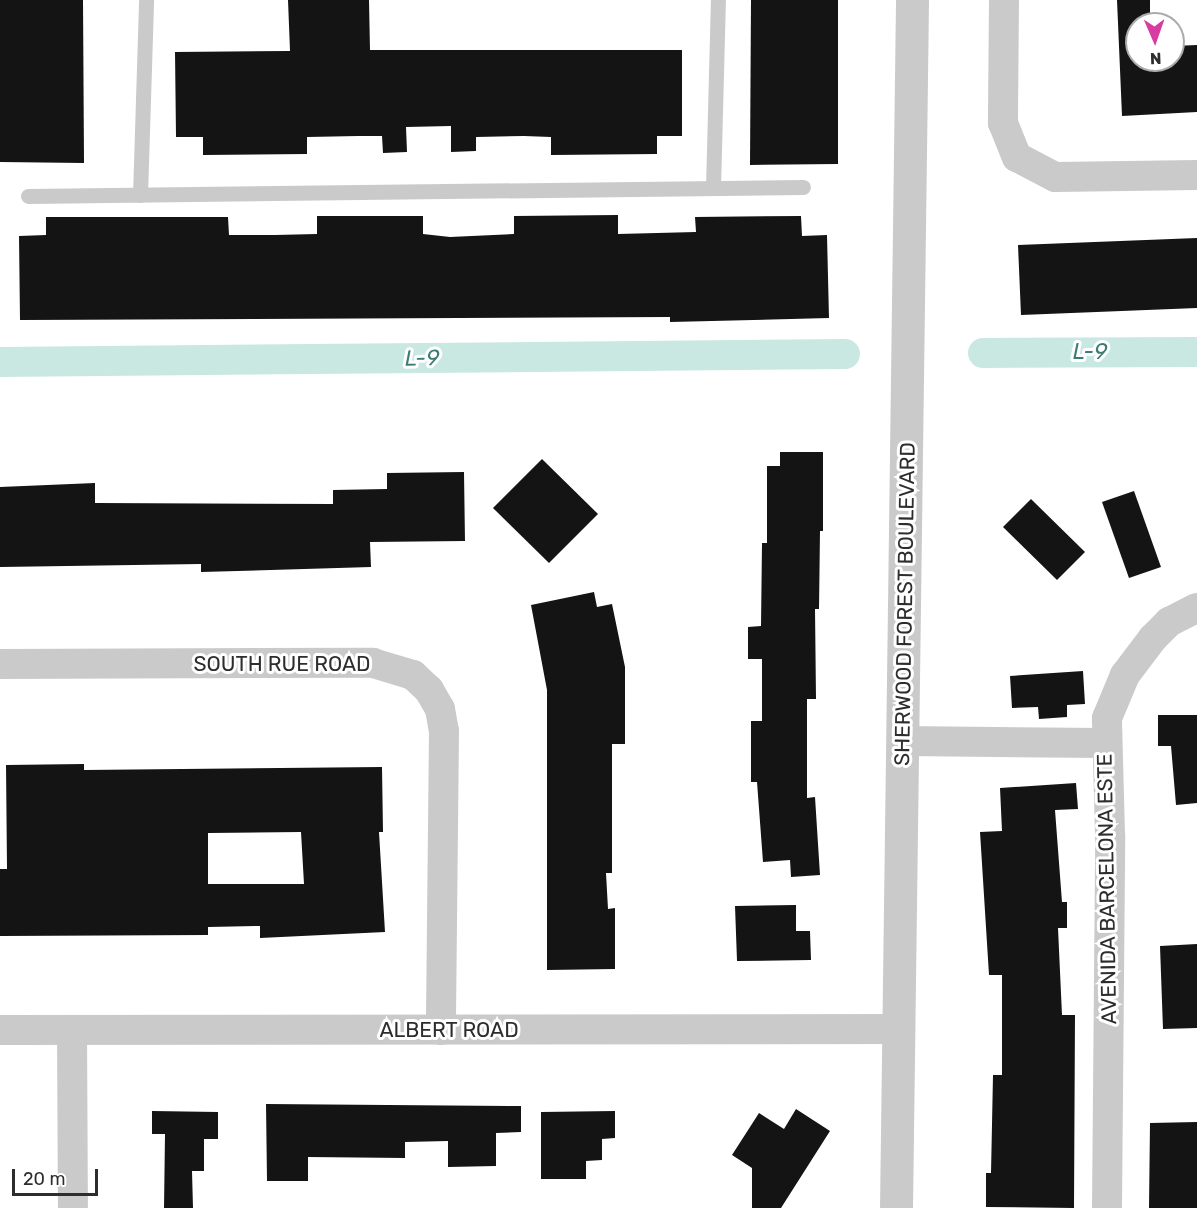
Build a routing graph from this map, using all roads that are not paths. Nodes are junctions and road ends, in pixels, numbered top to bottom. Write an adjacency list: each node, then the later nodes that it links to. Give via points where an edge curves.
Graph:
1 (146, 0): 8 (lane)
2 (718, 0): 7 (lane)
3 (912, 0): 12 (street, SHERWOOD FOREST BOULEVARD)
4 (1004, 0): 5 (street, via 1003,123 1017,157 1055,177)
5 (1197, 175)
6 (803, 187): 7 (lane)
7 (713, 188): 8 (lane)
8 (140, 195): 9 (lane)
9 (28, 196)
10 (1197, 608): 13 (street, AVENIDA BARCELONA ESTE, via 1169,622 1125,675 1107,718)
11 (0, 664): 17 (street, SOUTH RUE ROAD, via 373,663 413,675 429,690 440,709 444,731)
12 (904, 741): 13 (street); 14 (street, SHERWOOD FOREST BOULEVARD)
13 (1105, 743): 20 (street, AVENIDA BARCELONA ESTE, via 1110,834)
14 (899, 1029): 17 (street, ALBERT ROAD); 19 (street, SHERWOOD FOREST BOULEVARD)
15 (0, 1030): 16 (street, ALBERT ROAD)
16 (72, 1030): 17 (street, ALBERT ROAD); 18 (street)
17 (441, 1030)
18 (73, 1208)
19 (896, 1208)
20 (1107, 1208)

